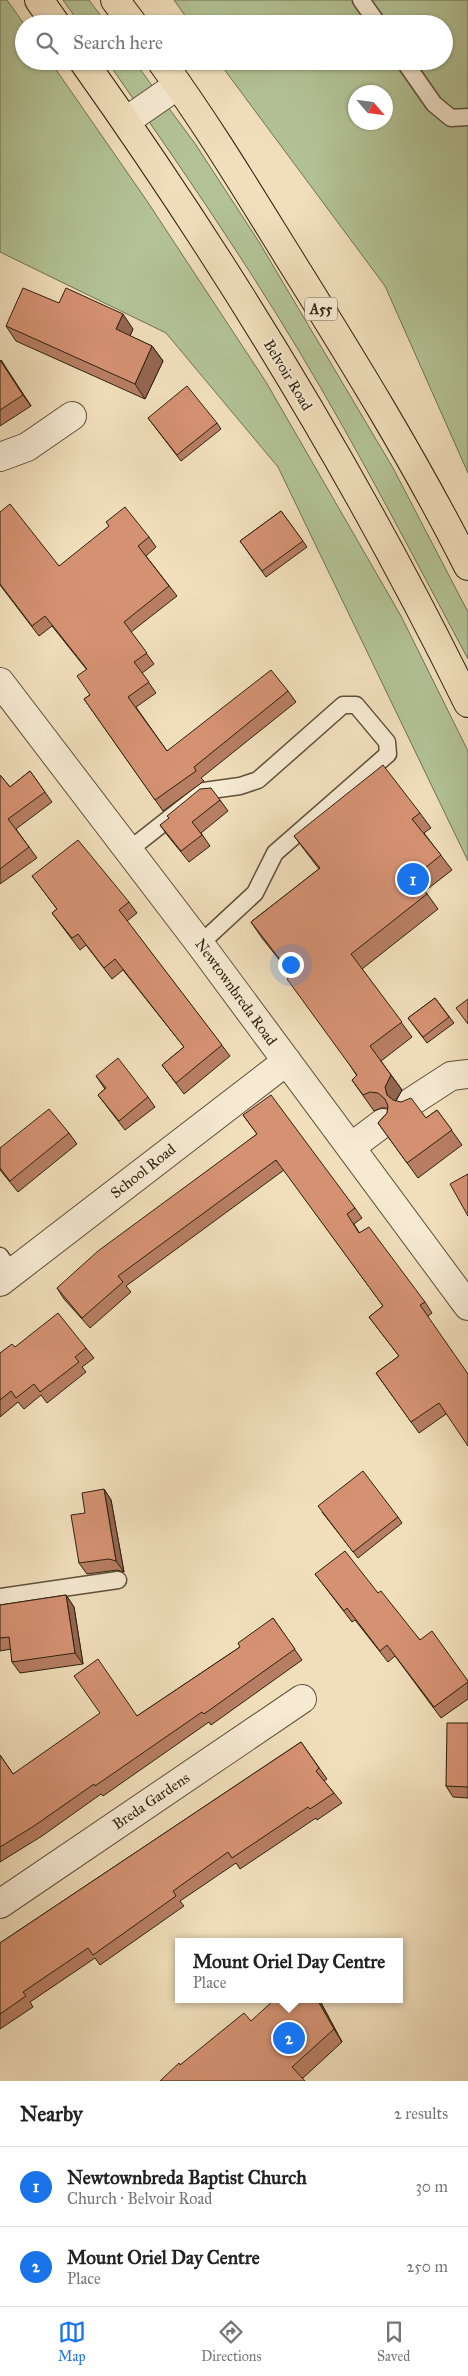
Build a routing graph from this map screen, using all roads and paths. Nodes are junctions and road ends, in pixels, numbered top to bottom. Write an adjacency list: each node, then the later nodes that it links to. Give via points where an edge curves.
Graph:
1 (39, 0): 4 (highway)
2 (115, 0): 5 (highway)
3 (361, 0): 6 (lane)
4 (50, 15)
5 (126, 15)
6 (372, 15)
7 (89, 70): 12 (highway, Belvoir Road)
8 (167, 70): 10 (highway, A55)
9 (410, 70): 11 (lane, via 434,104 451,118)
10 (178, 85): 12 (street); 15 (highway, A55, via 360,372 429,488)
11 (468, 116)
12 (126, 121): 17 (highway, Belvoir Road, via 245,302 334,452 422,611)
13 (72, 416): 14 (street, via 27,447)
14 (0, 457)
15 (468, 566)
16 (5, 697): 18 (street, Newtownbreda Road)
17 (468, 703)
18 (129, 850): 19 (street, Newtownbreda Road); 19 (lane, via 204,791 258,780 343,705 356,705 388,742 388,754 275,853 255,893)
19 (200, 944): 20 (street, Newtownbreda Road)
20 (287, 1061): 24 (street, Newtownbreda Road); 25 (street, School Road)
21 (468, 1074): 22 (street, via 450,1076)
22 (411, 1102)
23 (383, 1123): 24 (street)
24 (351, 1147): 26 (street, Newtownbreda Road)
25 (4, 1270)
26 (468, 1306)
27 (118, 1580): 28 (lane)
28 (0, 1597)
29 (302, 1699): 30 (street, Breda Gardens)
30 (0, 1904)

